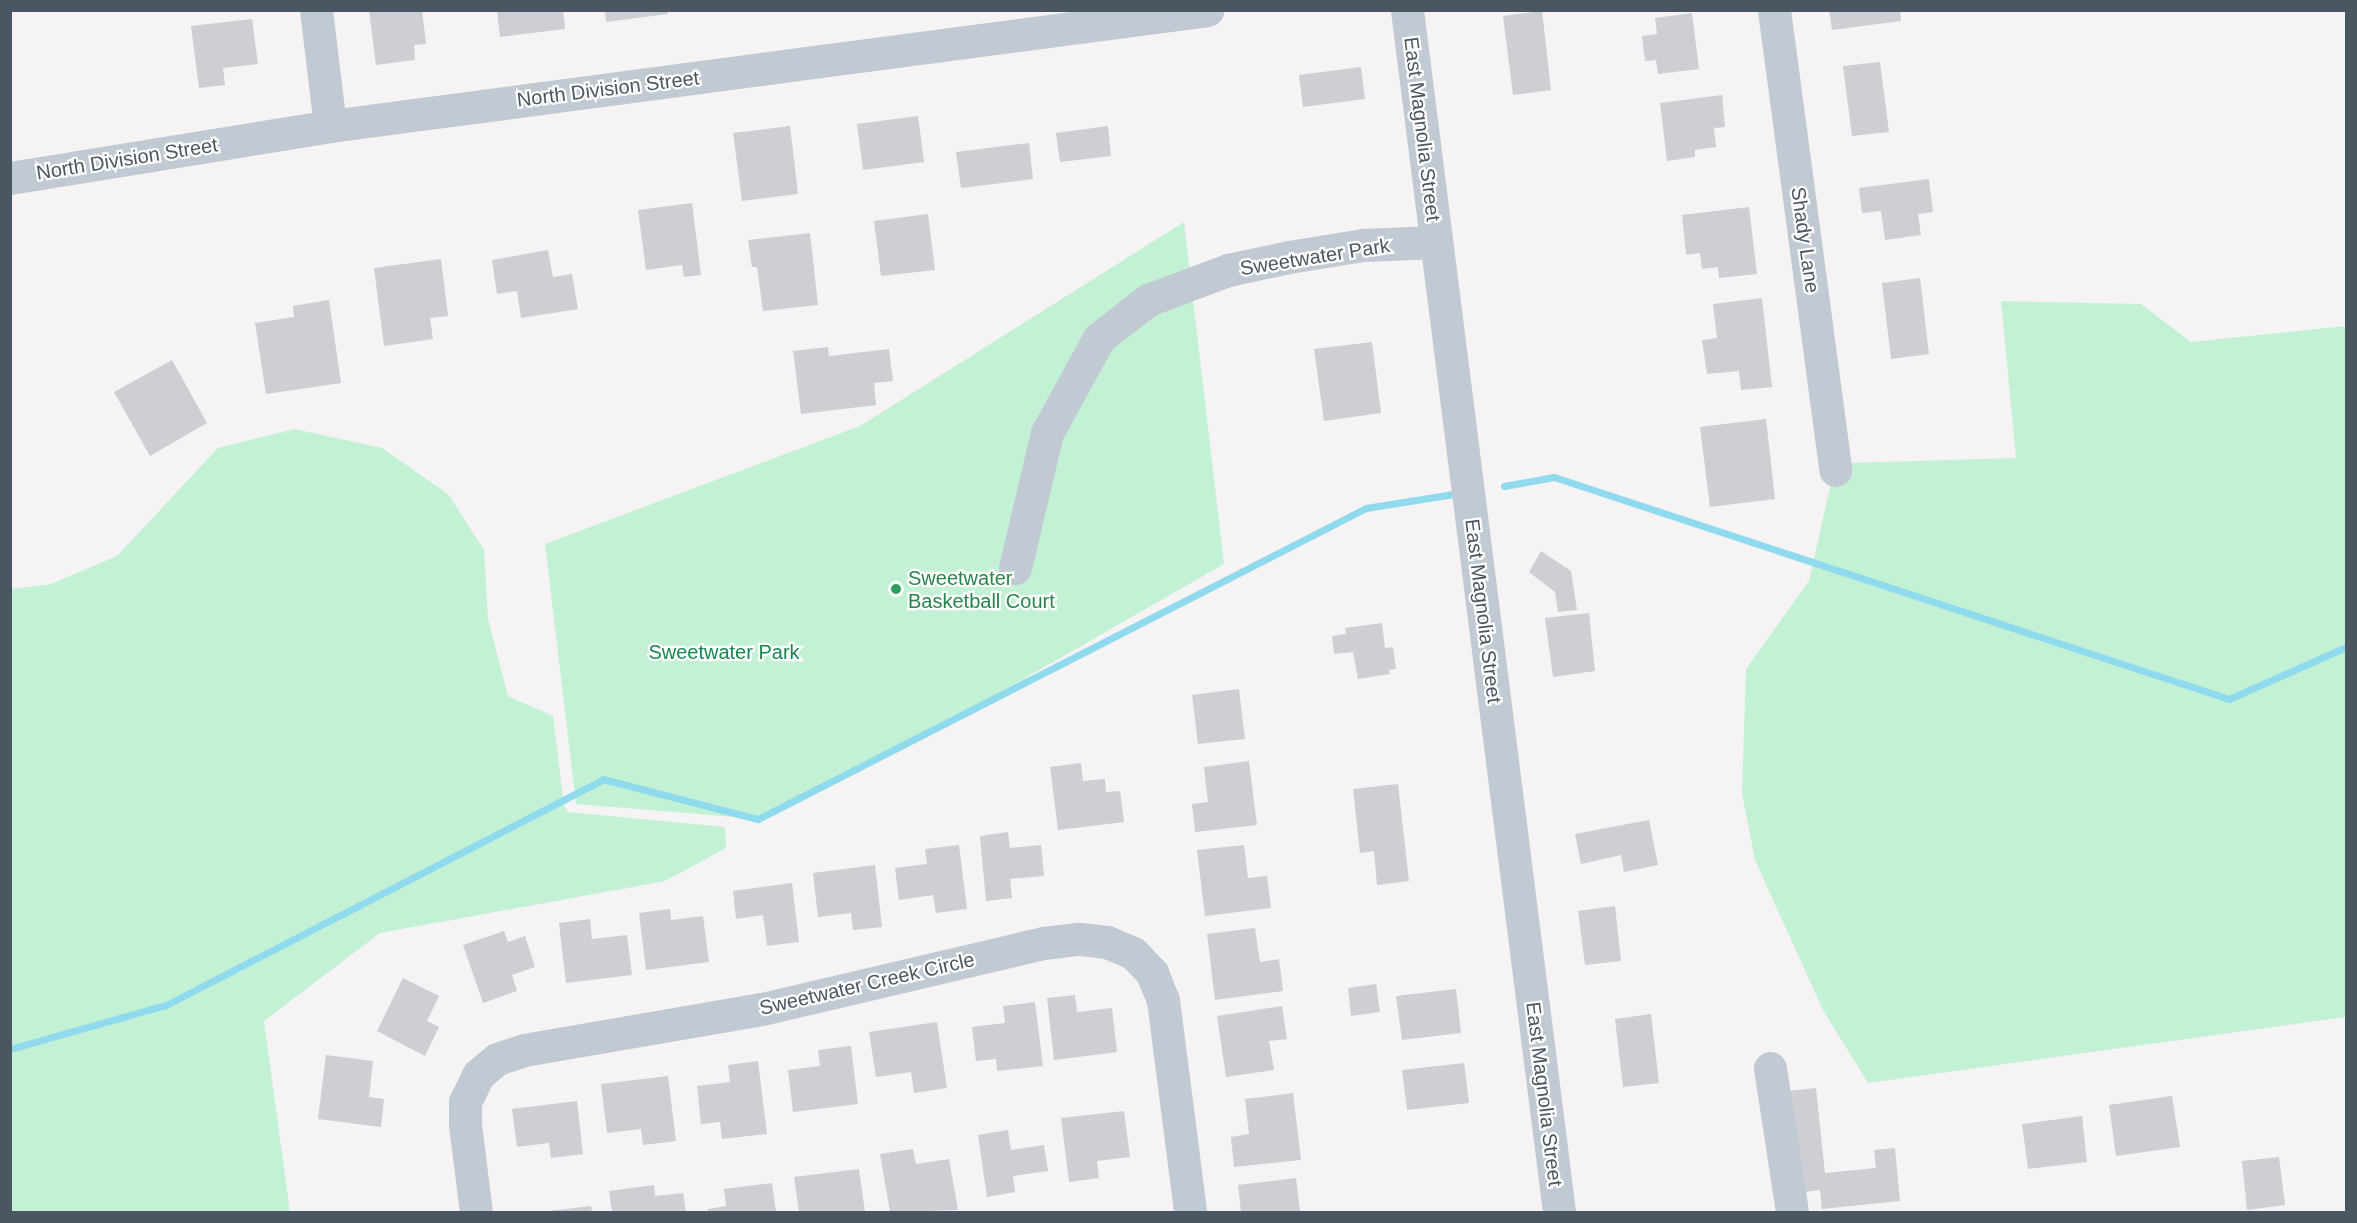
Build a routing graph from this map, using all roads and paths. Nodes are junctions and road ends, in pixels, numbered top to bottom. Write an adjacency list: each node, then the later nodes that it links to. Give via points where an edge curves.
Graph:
1 (316, 10): 5 (street)
2 (1207, 10): 5 (street, North Division Street)
3 (1407, 10): 7 (street, East Magnolia Street)
4 (1774, 10): 8 (street, Shady Lane)
5 (330, 126): 6 (street, North Division Street)
6 (10, 178)
7 (1436, 242): 9 (street, Sweetwater Park, via 1363,245 1289,257 1228,270 1148,300 1099,338 1047,433); 13 (street, East Magnolia Street)
8 (1835, 470)
9 (1015, 568)
10 (1770, 1068): 14 (street)
11 (476, 1212): 12 (street, Sweetwater Creek Circle, via 465,1102 478,1075 497,1059 524,1050 762,1009 1079,939 1107,942 1133,953 1152,973 1163,1000)
12 (1189, 1212)
13 (1559, 1212)
14 (1792, 1212)

